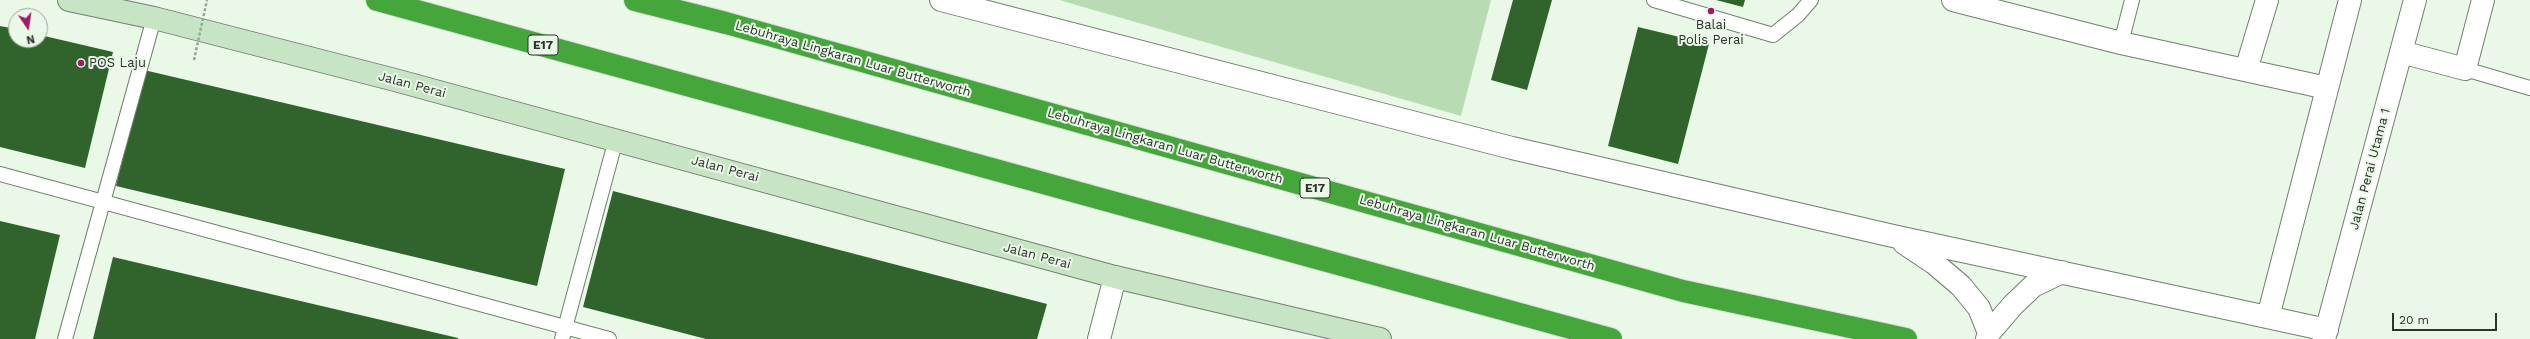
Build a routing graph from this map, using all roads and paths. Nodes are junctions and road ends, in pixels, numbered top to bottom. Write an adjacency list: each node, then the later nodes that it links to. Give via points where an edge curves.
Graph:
1 (69, 0): 15 (street, Jalan Perai)
2 (207, 0): 18 (path, bridge)
3 (377, 0): 37 (highway, E17)
4 (635, 0): 38 (highway, Lebuhraya Lingkaran Luar Butterworth / E17, via 726,23 1683,291)
5 (941, 0): 26 (street, via 1512,148)
6 (1654, 0): 7 (lane, via 1773,35 1798,15)
7 (1811, 0)
8 (1953, 0): 14 (street)
9 (2132, 0): 16 (lane)
10 (2267, 0): 20 (street)
11 (2350, 0): 21 (street)
12 (2415, 0): 17 (street, Jalan Perai Utama 1)
13 (2483, 0): 19 (street)
14 (1981, 3): 16 (street)
15 (154, 18): 23 (street, Jalan Perai); 25 (lane)
16 (2121, 43): 20 (street)
17 (2401, 52): 19 (street); 31 (street, Jalan Perai Utama 1)
18 (194, 60)
19 (2465, 69): 22 (lane)
20 (2246, 70): 21 (street)
21 (2327, 88): 29 (street)
22 (2530, 88)
23 (616, 139): 28 (street, Jalan Perai); 30 (lane)
24 (0, 174): 25 (lane)
25 (105, 201): 30 (lane); 33 (lane)
26 (1893, 236): 27 (street); 32 (street, via 1934,263 1961,286 1979,308)
27 (2062, 272): 29 (street); 32 (street, via 2033,286 2012,305)
28 (1115, 277): 35 (street); 36 (street, Jalan Perai)
29 (2268, 316): 31 (street)
30 (563, 333): 34 (lane)
31 (2326, 334)
32 (1988, 336)
33 (65, 339)
34 (609, 339)
35 (1099, 339)
36 (1380, 339)
37 (1611, 339)
38 (1906, 339)

